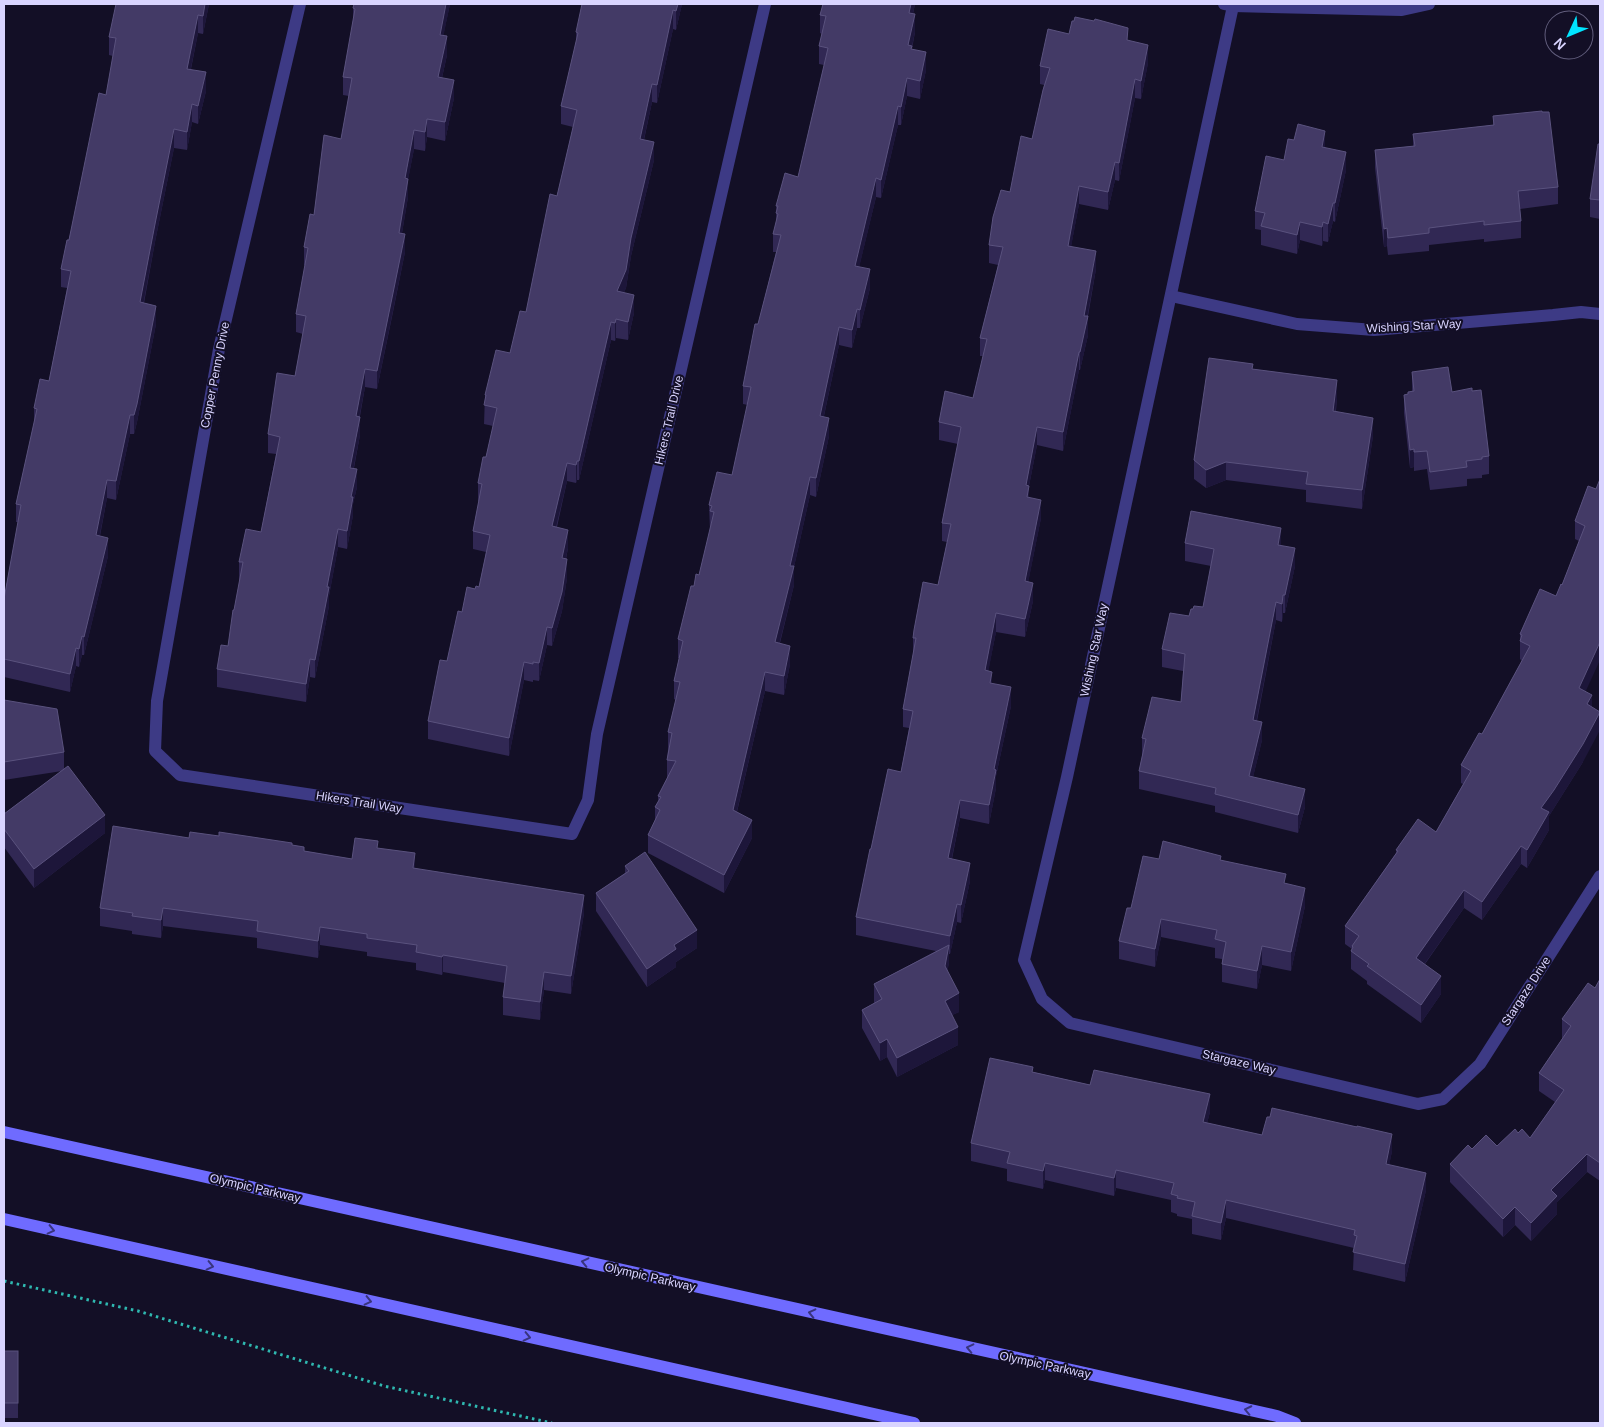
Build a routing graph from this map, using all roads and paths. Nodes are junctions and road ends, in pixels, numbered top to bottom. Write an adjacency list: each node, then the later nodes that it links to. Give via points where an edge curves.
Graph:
1 (300, 4): 7 (street, Copper Penny Drive, via 219,349 158,701)
2 (765, 4): 8 (street, Hikers Trail Drive, via 597,734 588,800)
3 (1429, 4): 4 (street, via 1402,10)
4 (1229, 5): 5 (street, Wishing Star Way)
5 (1171, 296): 6 (street, Wishing Star Way, via 1297,324 1374,330 1581,312); 10 (street, Wishing Star Way, via 1024,960)
6 (1600, 314)
7 (155, 751): 8 (street, Hikers Trail Way, via 180,775)
8 (572, 834)
9 (1600, 876): 11 (street, Stargaze Drive, via 1480,1064)
10 (1042, 999): 11 (street, Stargaze Way, via 1070,1023 1418,1104)
11 (1443, 1099)
12 (4, 1132): 17 (main road, Olympic Parkway, one-way to 12, via 1277,1416)
13 (4, 1219): 16 (main road, one-way to 16)
14 (4, 1281): 15 (path, via 138,1311 384,1386)
15 (552, 1423)
16 (914, 1423)
17 (1295, 1423)

